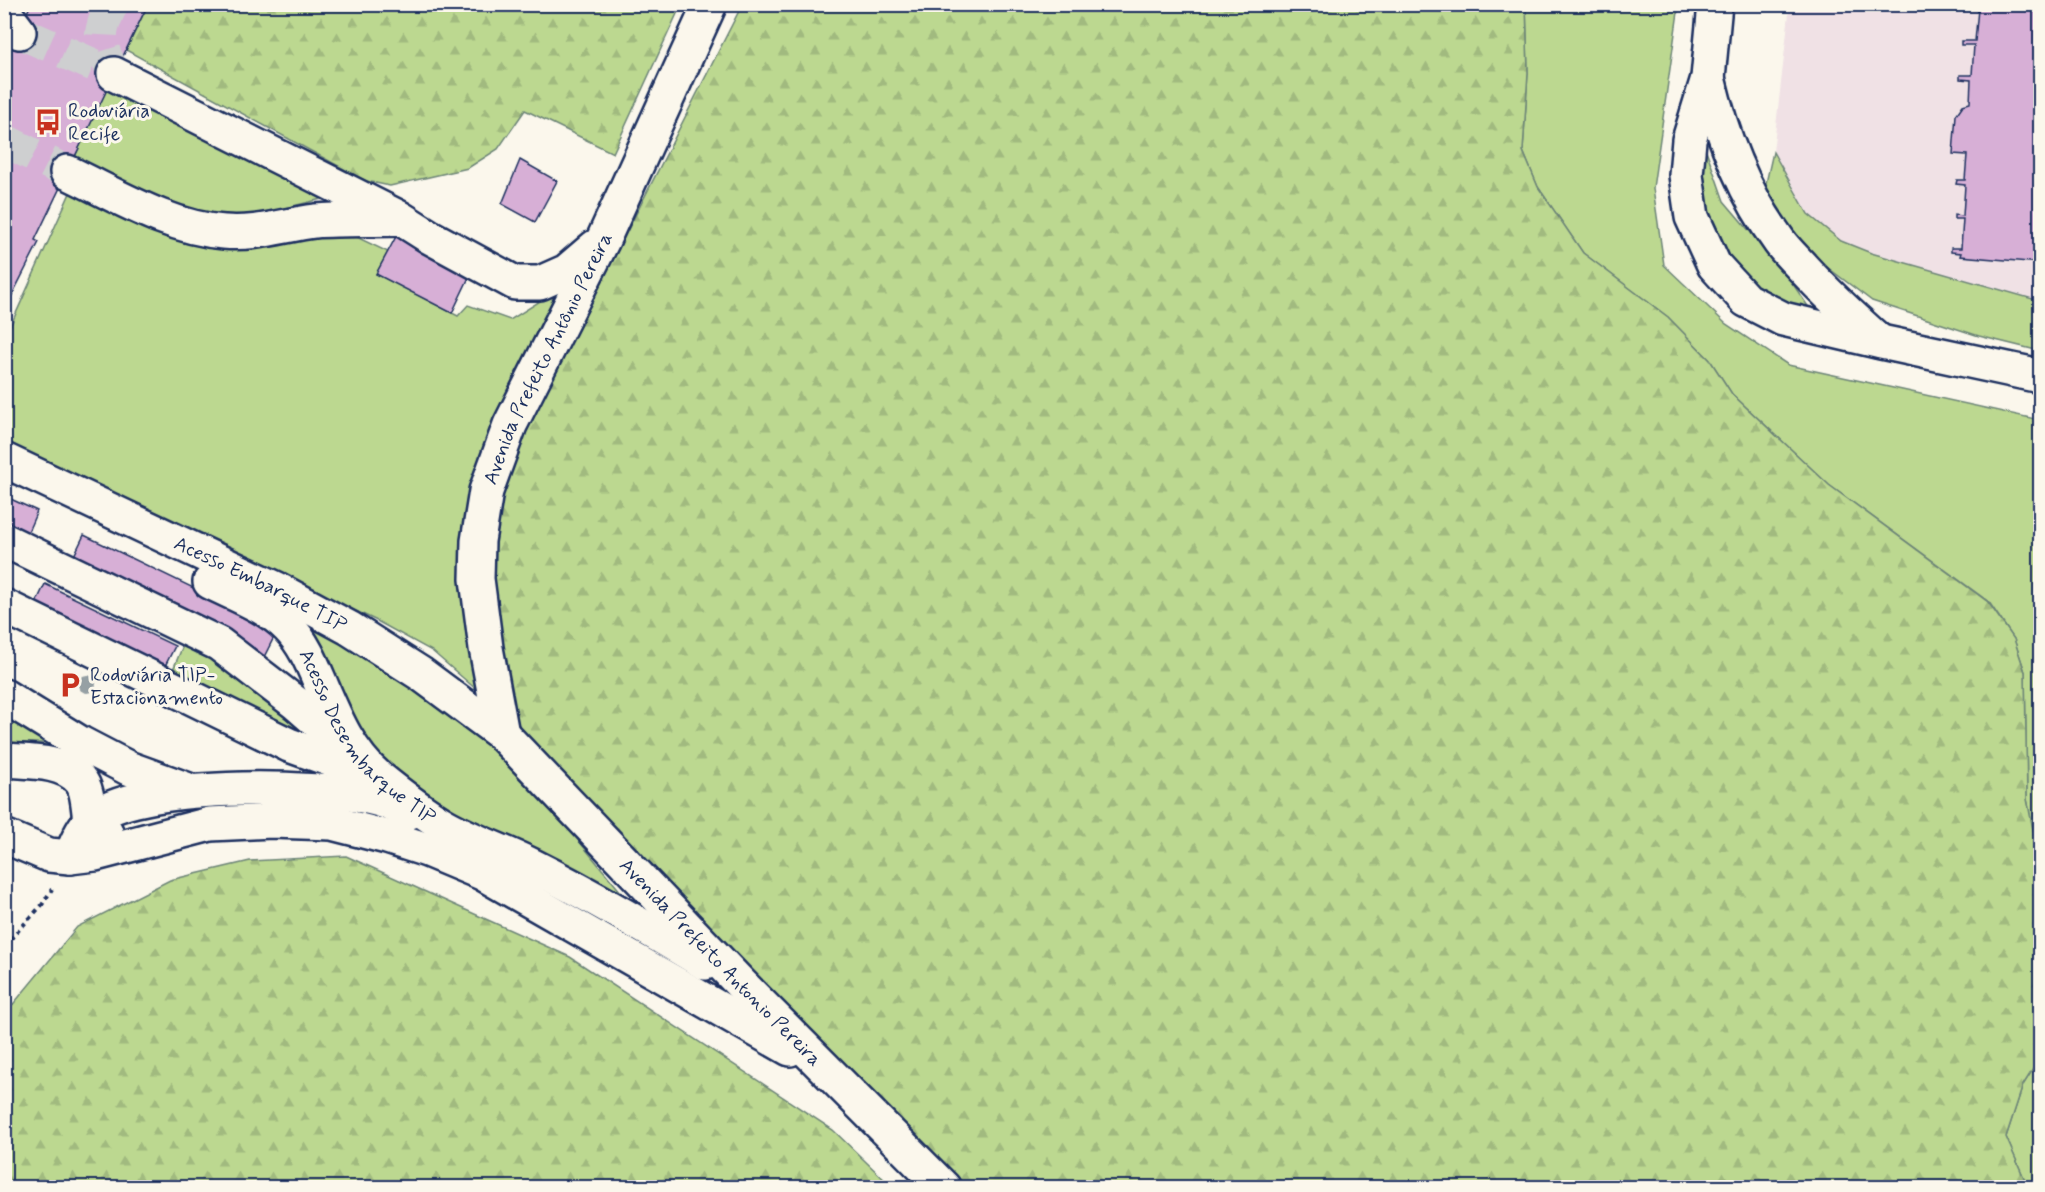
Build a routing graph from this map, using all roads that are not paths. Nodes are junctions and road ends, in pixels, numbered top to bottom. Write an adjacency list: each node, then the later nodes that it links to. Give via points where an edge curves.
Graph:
1 (710, 4): 7 (street, Avenida Prefeito Antônio Pereira)
2 (1715, 4): 4 (street)
3 (114, 74): 6 (street)
4 (1708, 78): 8 (street, via 1733,161 1753,202 1780,243); 8 (street, via 1689,140 1686,175 1692,217 1714,265 1746,300 1783,319)
5 (67, 172): 6 (street, via 169,220 225,233 315,221)
6 (400, 219): 7 (street, via 515,283 540,283 567,270)
7 (603, 240): 15 (street, Avenida Prefeito Antônio Pereira, via 510,425 486,491 477,579)
8 (1881, 342): 9 (street)
9 (2040, 376)
10 (4, 460): 15 (street, Acesso Embarque TIP, via 277,589 349,628 421,674)
11 (4, 482): 17 (street, Acesso Desembarque TIP, via 274,615 301,643 338,724)
12 (4, 540): 17 (street, via 219,644 297,704)
13 (4, 606): 17 (street, via 289,745)
14 (4, 696): 18 (street, via 128,768)
15 (502, 734): 24 (street, Avenida Prefeito Antonio Pereira)
16 (4, 760): 19 (street, via 45,764 80,780)
17 (368, 767): 20 (street, Acesso Desembarque TIP)
18 (191, 791): 19 (street, via 121,805); 20 (street, via 310,790 376,799)
19 (90, 820): 22 (street); 23 (street)
20 (444, 825): 24 (street, Acesso Desembarque TIP, via 615,908)
21 (4, 836): 23 (street, via 49,855)
22 (129, 845): 23 (street); 25 (street, via 210,824 272,821 332,823 387,837 482,873)
23 (70, 857)
24 (740, 983): 25 (street, Avenida Prefeito Antonio Pereira)
25 (828, 1071): 26 (street, Avenida Prefeito Antonio Pereira)
26 (944, 1188)

